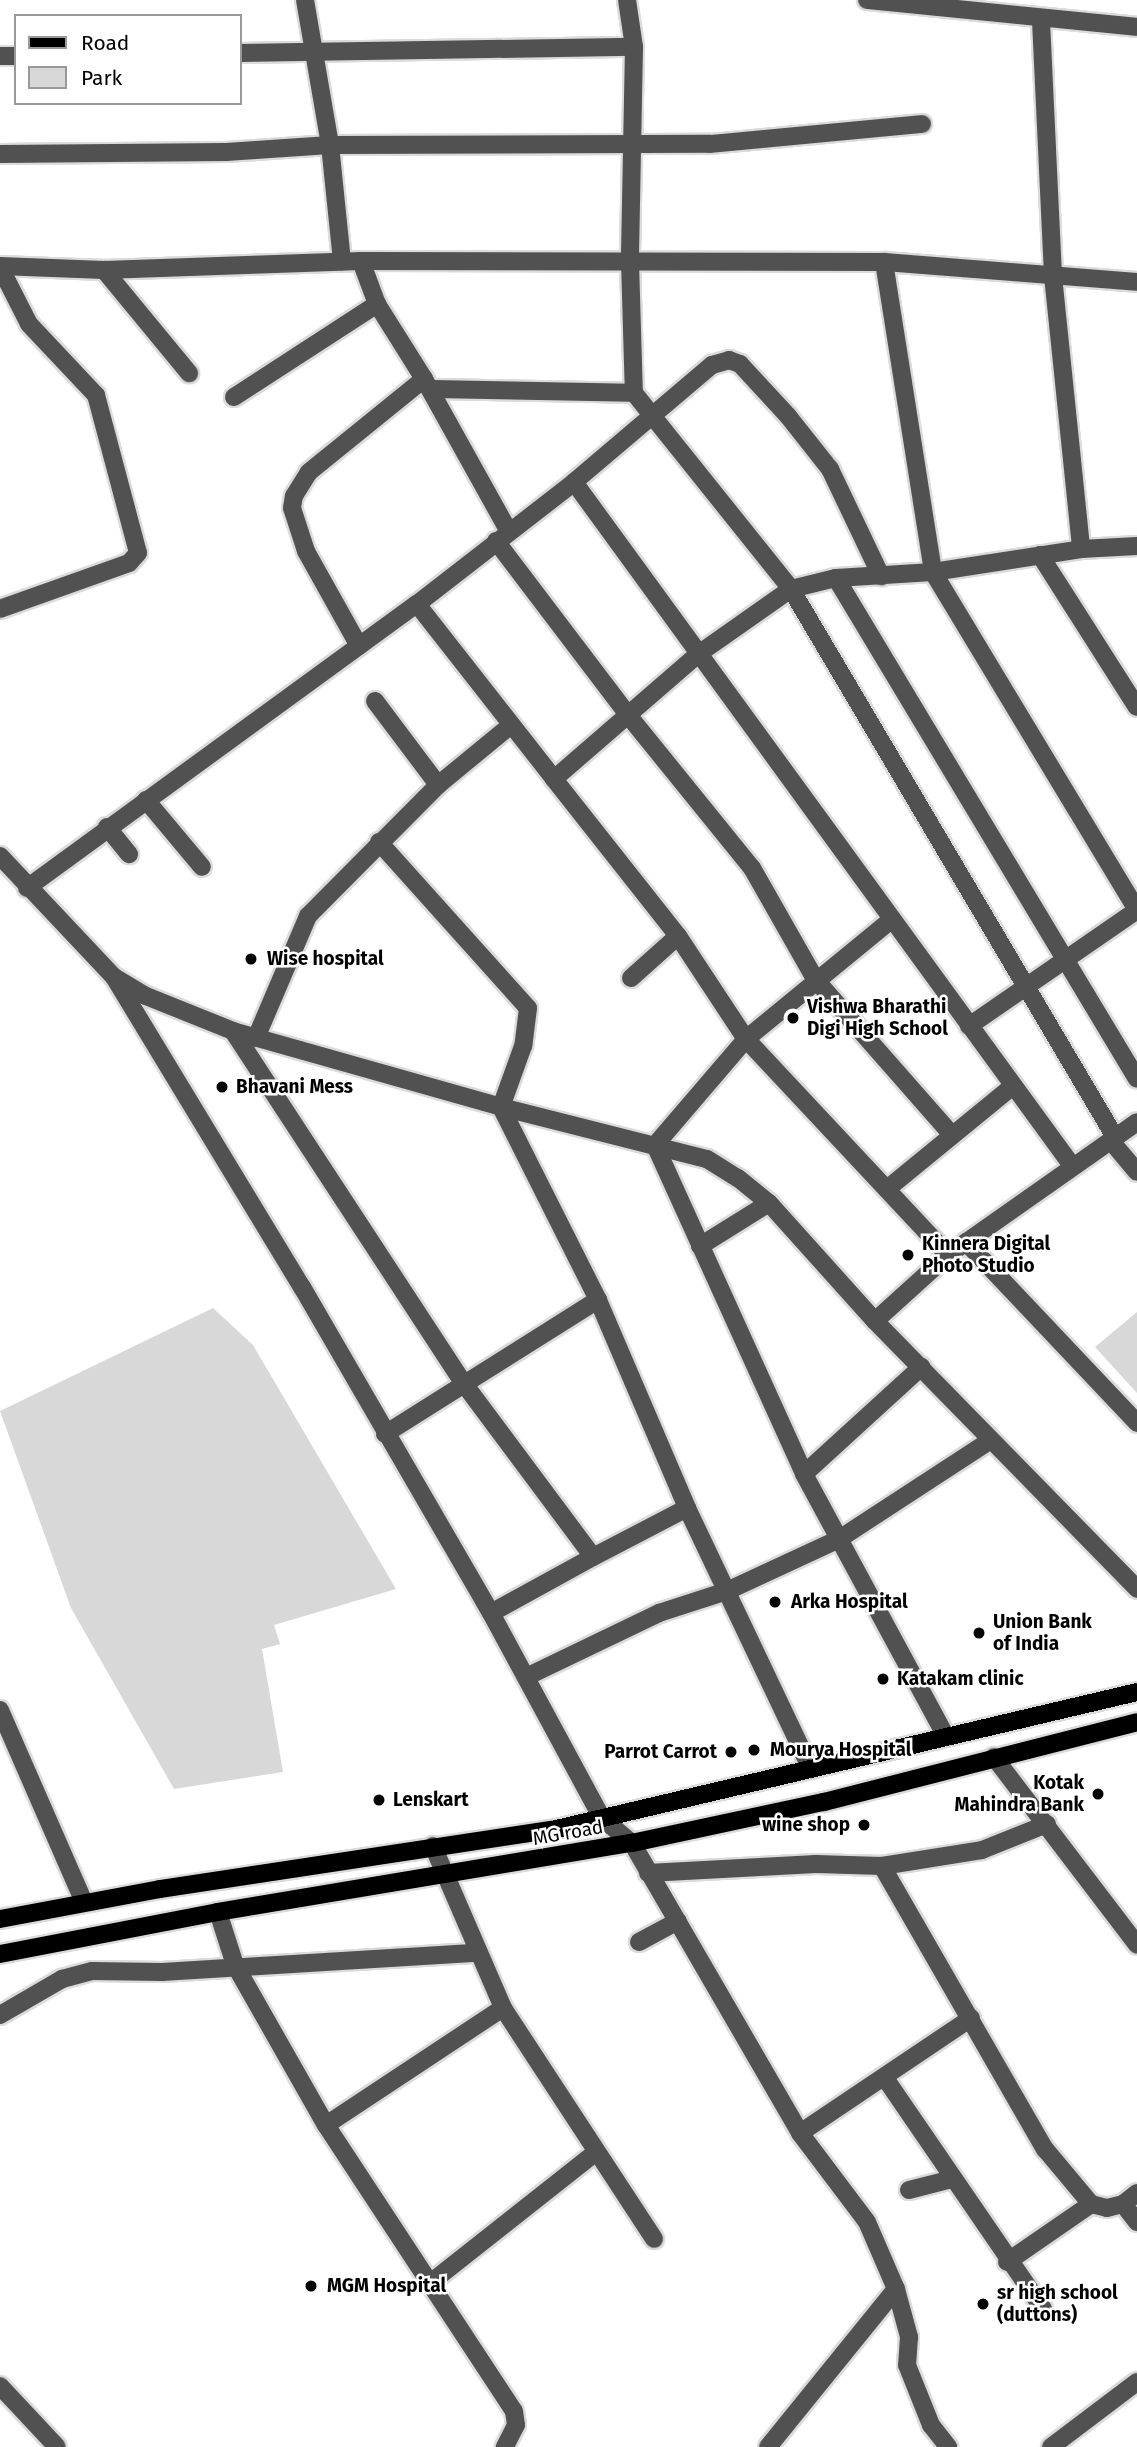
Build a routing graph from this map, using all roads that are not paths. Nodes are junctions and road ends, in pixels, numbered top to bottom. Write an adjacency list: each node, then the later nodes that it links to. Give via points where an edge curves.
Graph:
1 (305, 0): 7 (street)
2 (628, 0): 6 (street)
3 (867, 0): 4 (street)
4 (1041, 21): 5 (street); 19 (street)
5 (1137, 27)
6 (634, 47): 7 (street); 11 (street)
7 (310, 50): 8 (street); 10 (street)
8 (242, 53)
9 (922, 124): 11 (street, via 805,137)
10 (330, 145): 11 (street); 12 (street, via 226,152); 13 (street)
11 (635, 145): 15 (street)
12 (0, 154)
13 (342, 261): 14 (street); 18 (street)
14 (361, 261): 15 (street); 21 (street)
15 (630, 262): 16 (street); 24 (street)
16 (884, 262): 19 (street); 32 (street)
17 (0, 267): 18 (street); 37 (street, via 29,324 96,395 138,553 129,563)
18 (104, 270): 22 (street)
19 (1053, 276): 20 (street); 30 (street)
20 (1137, 282)
21 (377, 304): 23 (street); 25 (street)
22 (189, 373)
23 (427, 384): 24 (street); 28 (street); 38 (street, via 309,472 294,496 292,508 306,551)
24 (634, 393): 26 (street)
25 (234, 397)
26 (651, 414): 27 (street); 33 (street, via 712,365 729,360 740,364 830,469); 35 (street)
27 (574, 482): 28 (street); 39 (street)
28 (502, 535): 36 (street); 42 (street)
29 (1137, 546): 30 (street)
30 (1081, 549): 31 (street)
31 (1040, 555): 32 (street); 41 (street)
32 (933, 572): 33 (street); 53 (street)
33 (881, 576): 34 (street)
34 (836, 578): 35 (street); 56 (street)
35 (791, 589): 39 (street); 60 (street)
36 (417, 604): 38 (street); 43 (street)
37 (0, 609)
38 (359, 646): 46 (street)
39 (697, 655): 42 (street); 54 (street)
40 (376, 701): 45 (street)
41 (1137, 707)
42 (628, 715): 44 (street); 59 (street, via 752,868)
43 (511, 725): 44 (street); 45 (street)
44 (554, 779): 55 (street)
45 (438, 785): 48 (street)
46 (146, 800): 47 (street); 51 (street)
47 (107, 827): 49 (street); 52 (street)
48 (379, 842): 63 (street, via 308,916); 67 (street, via 528,1008 523,1046)
49 (129, 854)
50 (1, 859): 52 (street)
51 (202, 866)
52 (27, 888): 57 (street)
53 (1137, 910): 56 (street)
54 (891, 920): 59 (street); 61 (street)
55 (678, 936): 58 (street); 64 (street)
56 (1063, 958): 60 (street); 65 (street)
57 (114, 977): 62 (street, via 146,996); 84 (street, via 302,1287)
58 (631, 978)
59 (815, 979): 64 (street); 69 (street)
60 (1024, 985): 61 (street); 70 (street)
61 (969, 1026): 66 (street)
62 (233, 1031): 63 (street); 82 (street)
63 (256, 1038): 67 (street)
64 (746, 1039): 71 (street); 74 (street)
65 (1137, 1079)
66 (1013, 1086): 69 (street); 72 (street)
67 (501, 1107): 71 (street); 79 (street)
68 (1137, 1122): 70 (street)
69 (952, 1135): 74 (street)
70 (1113, 1139): 72 (street); 73 (street)
71 (655, 1145): 75 (street, via 707,1159); 77 (street)
72 (1073, 1167): 76 (street)
73 (1137, 1172)
74 (887, 1189): 78 (street)
75 (769, 1203): 77 (street); 80 (street)
76 (967, 1242): 78 (street); 83 (street)
77 (700, 1246): 86 (street)
78 (948, 1255): 80 (street)
79 (598, 1300): 82 (street); 87 (street)
80 (875, 1321): 81 (street)
81 (921, 1367): 85 (street); 86 (street)
82 (465, 1385): 84 (street); 89 (street)
83 (1137, 1423)
84 (384, 1434): 92 (street)
85 (991, 1440): 88 (street); 90 (street)
86 (804, 1474): 88 (street)
87 (687, 1508): 89 (street); 91 (street)
88 (839, 1539): 91 (street); 97 (street)
89 (593, 1557): 92 (street)
90 (1136, 1590)
91 (727, 1591): 93 (street, via 659,1613); 99 (street)
92 (491, 1613): 93 (street)
93 (526, 1677): 100 (street)
94 (1137, 1692): 97 (main road, MG road)
95 (0, 1710): 107 (street)
96 (1137, 1722): 98 (main road, MG road)
97 (946, 1737): 99 (main road, MG road)
98 (995, 1757): 101 (street); 102 (main road, MG road, via 824,1802)
99 (811, 1769): 100 (main road, MG road)
100 (602, 1818): 102 (street); 103 (main road, MG road)
101 (1047, 1824): 104 (street, via 982,1850); 112 (street)
102 (632, 1843): 105 (street); 106 (main road, MG road)
103 (433, 1846): 106 (street); 107 (main road, MG road)
104 (882, 1866): 105 (street, via 816,1864); 118 (street)
105 (648, 1872): 110 (street)
106 (444, 1876): 108 (main road, MG road); 113 (street)
107 (84, 1902): 109 (main road, MG road)
108 (218, 1912): 114 (main road, MG road); 115 (street)
109 (2, 1914)
110 (678, 1921): 111 (street); 121 (street)
111 (639, 1942)
112 (1137, 1945)
113 (476, 1953): 115 (street); 116 (street)
114 (0, 1954)
115 (235, 1965): 117 (street, via 162,1972 92,1971 62,1979); 120 (street)
116 (503, 2008): 120 (street); 122 (street)
117 (0, 2015)
118 (971, 2018): 119 (street); 126 (street, via 1045,2150)
119 (885, 2078): 121 (street); 123 (street)
120 (326, 2125): 131 (street)
121 (800, 2133): 132 (street, via 867,2222)
122 (595, 2153): 129 (street); 131 (street)
123 (952, 2179): 124 (street); 130 (street)
124 (909, 2190)
125 (1137, 2193): 127 (street)
126 (1091, 2204): 127 (street, via 1107,2208); 130 (street)
127 (1123, 2204): 128 (street)
128 (1137, 2222)
129 (654, 2239)
130 (1007, 2262): 133 (street)
131 (429, 2284): 137 (street, via 514,2411 516,2425)
132 (896, 2289): 138 (street); 139 (street, via 909,2337 907,2365 931,2425)
133 (1043, 2309)
134 (1137, 2382): 140 (street)
135 (0, 2386): 136 (street)
136 (57, 2447)
137 (505, 2447)
138 (768, 2447)
139 (948, 2447)
140 (1051, 2447)

